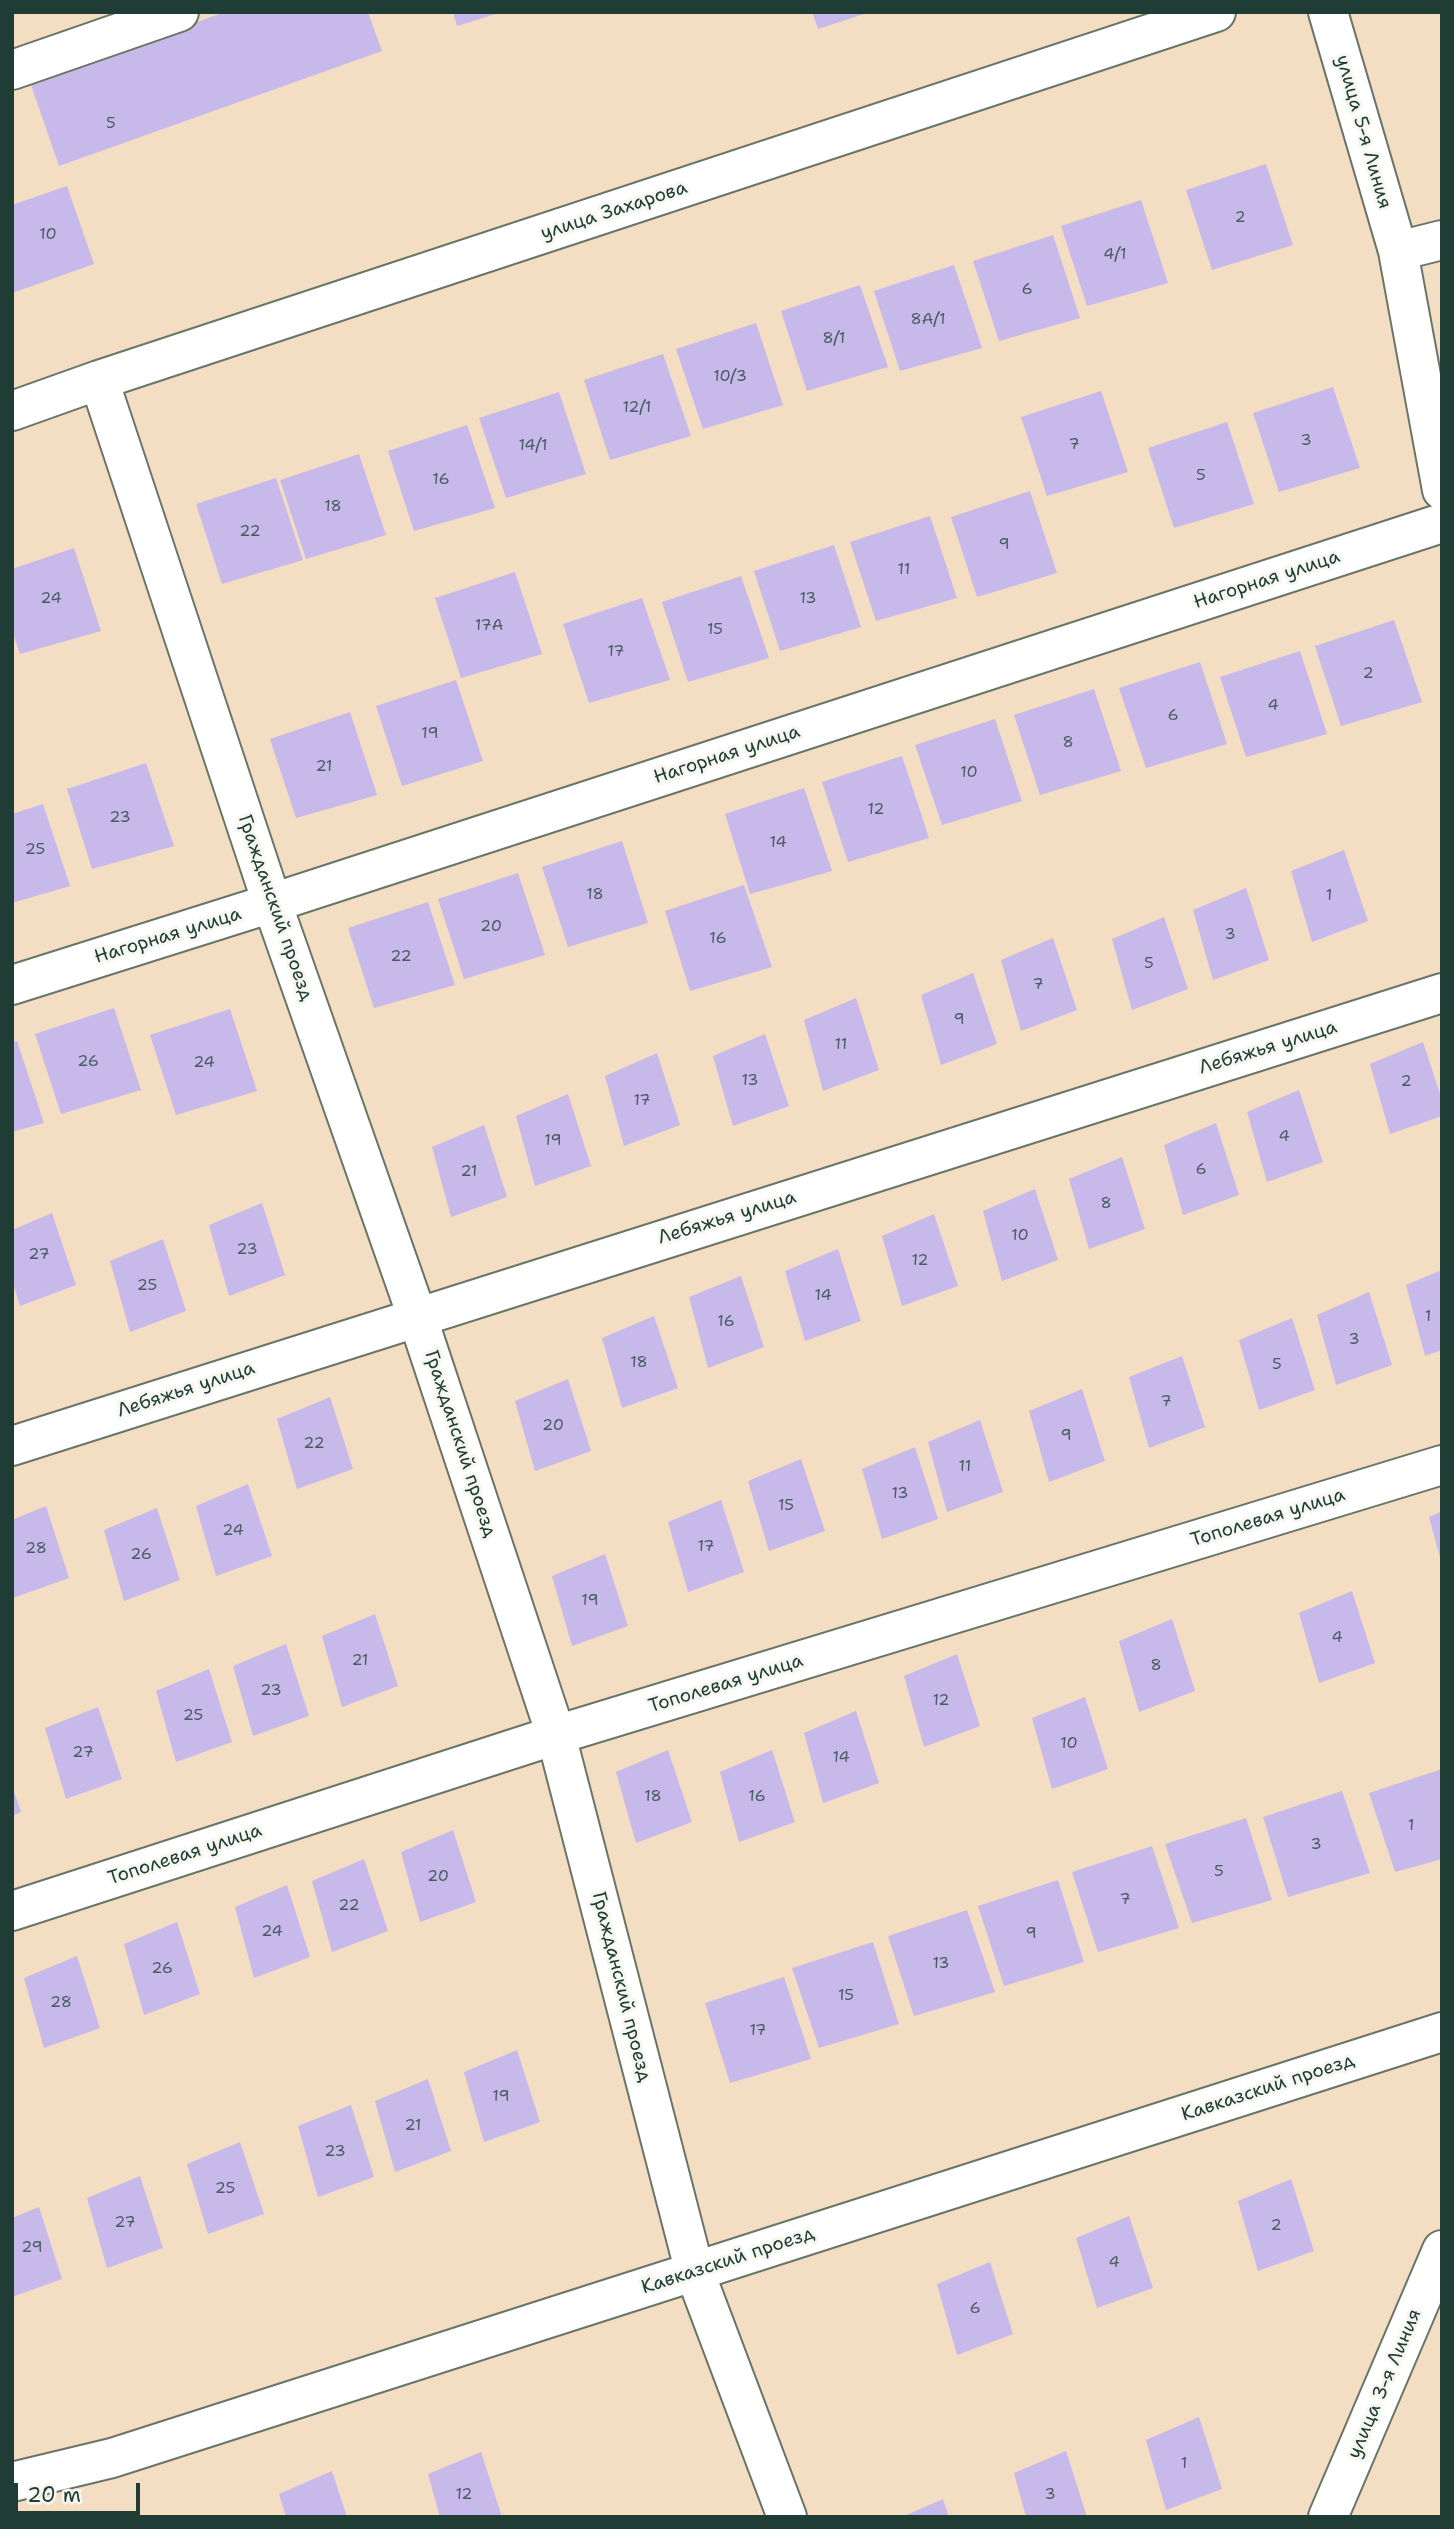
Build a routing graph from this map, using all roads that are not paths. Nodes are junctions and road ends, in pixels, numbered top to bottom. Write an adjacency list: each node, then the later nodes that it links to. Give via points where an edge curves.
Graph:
1 (180, 12): 4 (street)
2 (1216, 12): 7 (street, улица Захарова)
3 (1328, 12): 6 (street, улица 5-я Линия)
4 (12, 70)
5 (1442, 240): 6 (street)
6 (1398, 251): 9 (street, улица 5-я Линия)
7 (99, 380): 8 (street, улица Захарова); 11 (street, Гражданский проезд)
8 (12, 411)
9 (1442, 491)
10 (1442, 523): 11 (street, Нагорная улица)
11 (272, 903): 12 (street, Нагорная улица); 14 (street, Гражданский проезд)
12 (12, 985)
13 (1442, 993): 14 (street, Лебяжья улица)
14 (417, 1316): 15 (street, Лебяжья улица); 17 (street, Гражданский проезд)
15 (12, 1446)
16 (1442, 1465): 17 (street, Тополевая улица)
17 (556, 1735): 18 (street, Тополевая улица); 21 (street, Гражданский проезд)
18 (12, 1911)
19 (1442, 2032): 21 (street, Кавказский проезд)
20 (1442, 2250): 24 (street, улица 3-я Линия)
21 (695, 2273): 22 (street, Кавказский проезд, via 113,2458); 23 (street, Гражданский проезд)
22 (12, 2482)
23 (787, 2517)
24 (1328, 2517)

